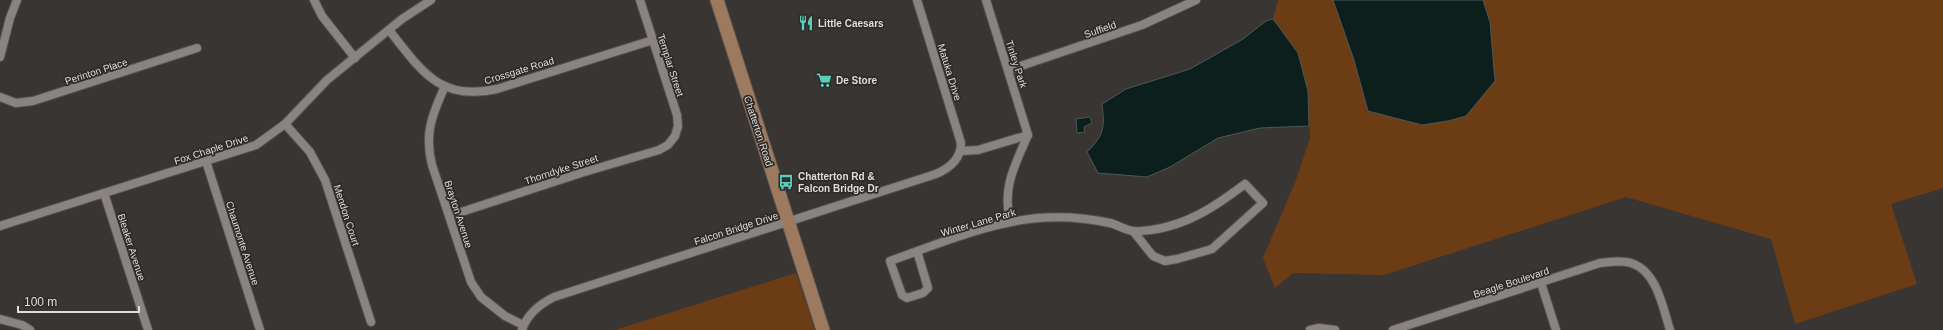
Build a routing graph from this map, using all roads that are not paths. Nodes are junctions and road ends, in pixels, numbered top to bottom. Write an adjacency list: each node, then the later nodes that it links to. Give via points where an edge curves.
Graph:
1 (17, 0): 12 (street)
2 (314, 0): 13 (street, via 322,16)
3 (431, 0): 9 (street, Fox Chaple Drive)
4 (640, 0): 10 (street, Templar Street)
5 (717, 0): 25 (main road, Chatterton Road)
6 (917, 0): 20 (street, Matuka Drive, via 959,133)
7 (986, 0): 14 (street, Tinley Park)
8 (1196, 0): 14 (street, Suffield, via 1142,25)
9 (389, 30): 13 (street, Fox Chaple Drive); 15 (street, Crossgate Road, via 424,72)
10 (653, 40): 15 (street, Crossgate Road, via 484,92 463,92); 19 (street, Templar Street, via 677,115 678,126)
11 (198, 48): 16 (street, Perinton Place, via 33,101 16,103)
12 (0, 57)
13 (354, 58): 17 (street, Fox Chaple Drive, via 327,80)
14 (1009, 70): 18 (street, Tinley Park)
15 (445, 86): 23 (street, Brayton Avenue, via 429,125 428,136 430,157)
16 (0, 97)
17 (285, 124): 21 (street, Fox Chaple Drive, via 256,145); 31 (street, Mendon Court, via 310,152 325,180)
18 (1028, 135): 20 (street, via 978,150); 24 (street, via 1009,180 1007,198)
19 (675, 136): 23 (street, Thorndyke Street, via 668,145 659,150)
20 (961, 151): 25 (street, Falcon Bridge Drive, via 952,164 936,174)
21 (206, 161): 22 (street, Fox Chaple Drive); 35 (street, Chaumonte Avenue)
22 (104, 194): 26 (street, Fox Chaple Drive); 34 (street, Bleaker Avenue)
23 (449, 216): 32 (street, Brayton Avenue, via 466,270 481,297)
24 (1010, 221): 27 (street, Winter Lane Park, via 1040,218 1079,219 1109,223); 28 (street, Winter Lane Park)
25 (789, 222): 32 (street, Falcon Bridge Drive, via 554,297 536,308); 36 (main road, Chatterton Road)
26 (0, 226)
27 (1133, 231): 27 (street, Winter Lane Park, via 1153,256 1165,261 1177,259 1212,248 1262,203 1245,184 1221,202 1188,221 1162,228)
28 (917, 251): 28 (street, Winter Lane Park, via 928,288 923,293 907,298 902,295 890,261)
29 (1541, 283): 39 (street, Beagle Boulevard); 40 (street); 41 (street, Beagle Boulevard, via 1600,263 1625,262 1636,265 1654,284)
30 (0, 319): 33 (street)
31 (371, 322)
32 (523, 328)
33 (30, 330)
34 (148, 330)
35 (260, 330)
36 (823, 330)
37 (1310, 330): 38 (street)
38 (1335, 330)
39 (1393, 330)
40 (1556, 330)
41 (1670, 330)

